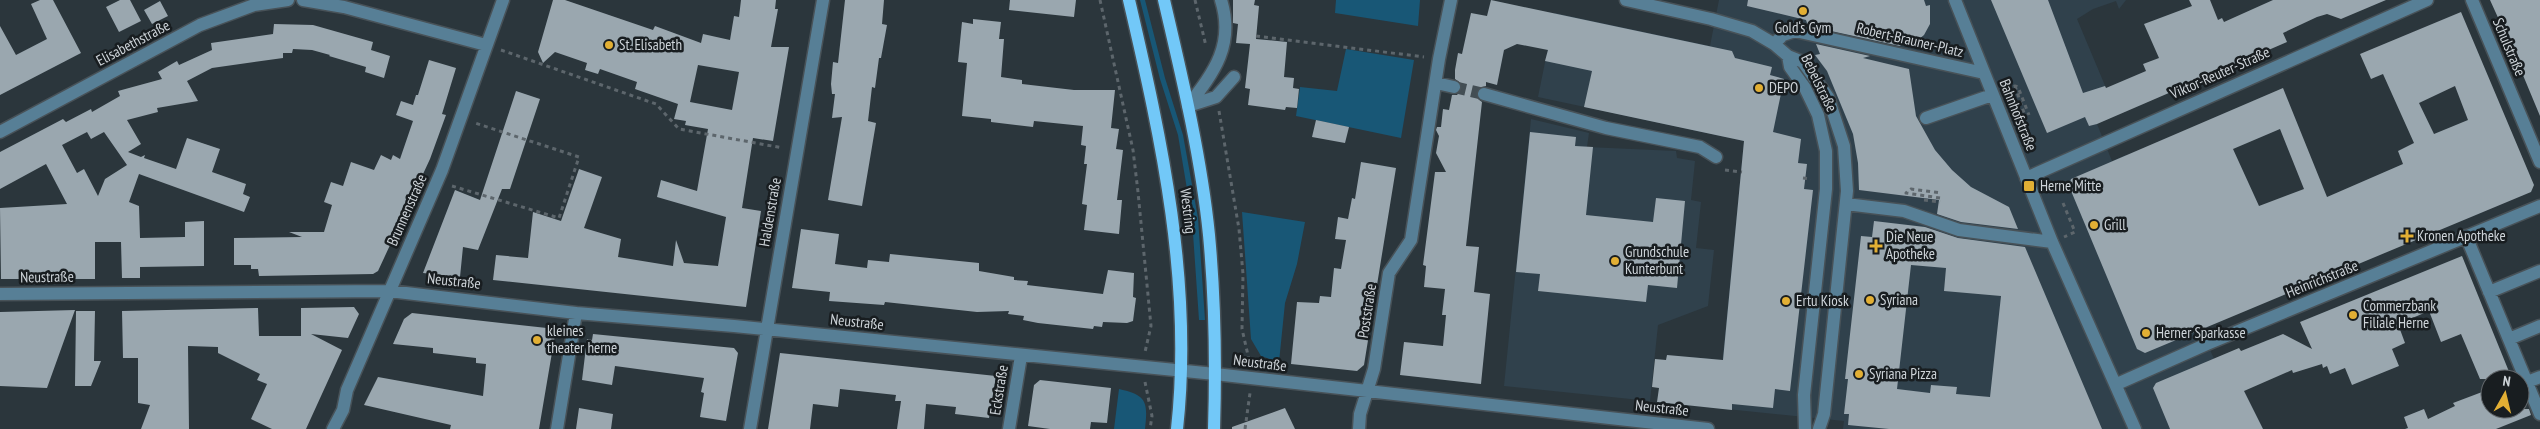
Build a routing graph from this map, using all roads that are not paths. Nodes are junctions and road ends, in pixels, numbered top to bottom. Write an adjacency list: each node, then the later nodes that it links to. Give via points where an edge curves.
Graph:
1 (288, 0): 24 (street, Elisabethstraße, via 254,5 200,25)
2 (303, 0): 14 (street, via 344,7)
3 (503, 0): 14 (street, Brunnenstraße)
4 (823, 0): 38 (street, Haldenstraße)
5 (1129, 0): 42 (main road, Westring, via 1160,137 1171,204 1179,295)
6 (1164, 0): 22 (main road, Westring)
7 (1221, 0): 22 (street, via 1226,17 1221,58)
8 (1451, 0): 18 (street, Poststraße)
9 (1626, 0): 13 (street, via 1728,23 1752,31)
10 (1955, 0): 16 (street, Bahnhofstraße)
11 (2427, 0): 27 (street, Viktor-Reuter-Straße)
12 (2472, 0): 26 (street, Schulstraße)
13 (1774, 44): 15 (street); 16 (street, Robert-Brauner-Platz, via 1783,35 1795,31)
14 (486, 45): 34 (street, Brunnenstraße, via 437,182)
15 (1788, 56): 28 (street, Bebelstraße, via 1803,62 1828,97 1844,146); 56 (street, Bebelstraße, via 1790,67 1818,115 1827,160 1804,395)
16 (1984, 73): 21 (street, Bahnhofstraße)
17 (1234, 77): 22 (street, via 1216,97)
18 (1436, 83): 19 (street); 46 (street, Poststraße, via 1412,240 1389,273)
19 (1454, 87)
20 (1484, 94): 25 (street, via 1606,128 1700,147)
21 (1992, 94): 23 (street); 27 (street, Bahnhofstraße)
22 (1188, 106): 43 (main road, Westring, via 1209,234)
23 (1926, 118)
24 (0, 132)
25 (1716, 157)
26 (2540, 162)
27 (2026, 178): 31 (street, Bahnhofstraße)
28 (1846, 204): 31 (street, via 1904,211 1959,230); 57 (street, Bebelstraße, via 1824,414)
29 (2540, 206): 30 (street, Heinrichstraße)
30 (2466, 236): 33 (street); 44 (street, Heinrichstraße)
31 (2052, 242): 44 (street, Bahnhofstraße)
32 (2540, 271): 33 (street)
33 (2487, 287): 39 (street)
34 (389, 291): 35 (street, Neustraße); 36 (street, Neustraße); 48 (street, Brunnenstraße)
35 (0, 294)
36 (576, 313): 38 (street, Neustraße); 49 (street)
37 (2540, 326): 39 (street)
38 (766, 330): 40 (street, Neustraße); 50 (street, Haldenstraße)
39 (2509, 339): 41 (street)
40 (1021, 356): 42 (street, Neustraße); 51 (street, Eckstraße)
41 (2522, 369)
42 (1180, 372): 43 (street, Neustraße); 52 (main road, Westring)
43 (1215, 374): 46 (street, Neustraße); 53 (main road, Westring)
44 (2116, 384): 58 (street, Bahnhofstraße)
45 (2530, 390): 47 (street)
46 (1368, 392): 54 (street, Poststraße, via 1360,414); 55 (street, Neustraße)
47 (2540, 414)
48 (334, 429)
49 (557, 429)
50 (750, 429)
51 (1009, 429)
52 (1176, 429)
53 (1214, 429)
54 (1359, 429)
55 (1708, 429)
56 (1805, 429)
57 (1819, 429)
58 (2135, 429)

